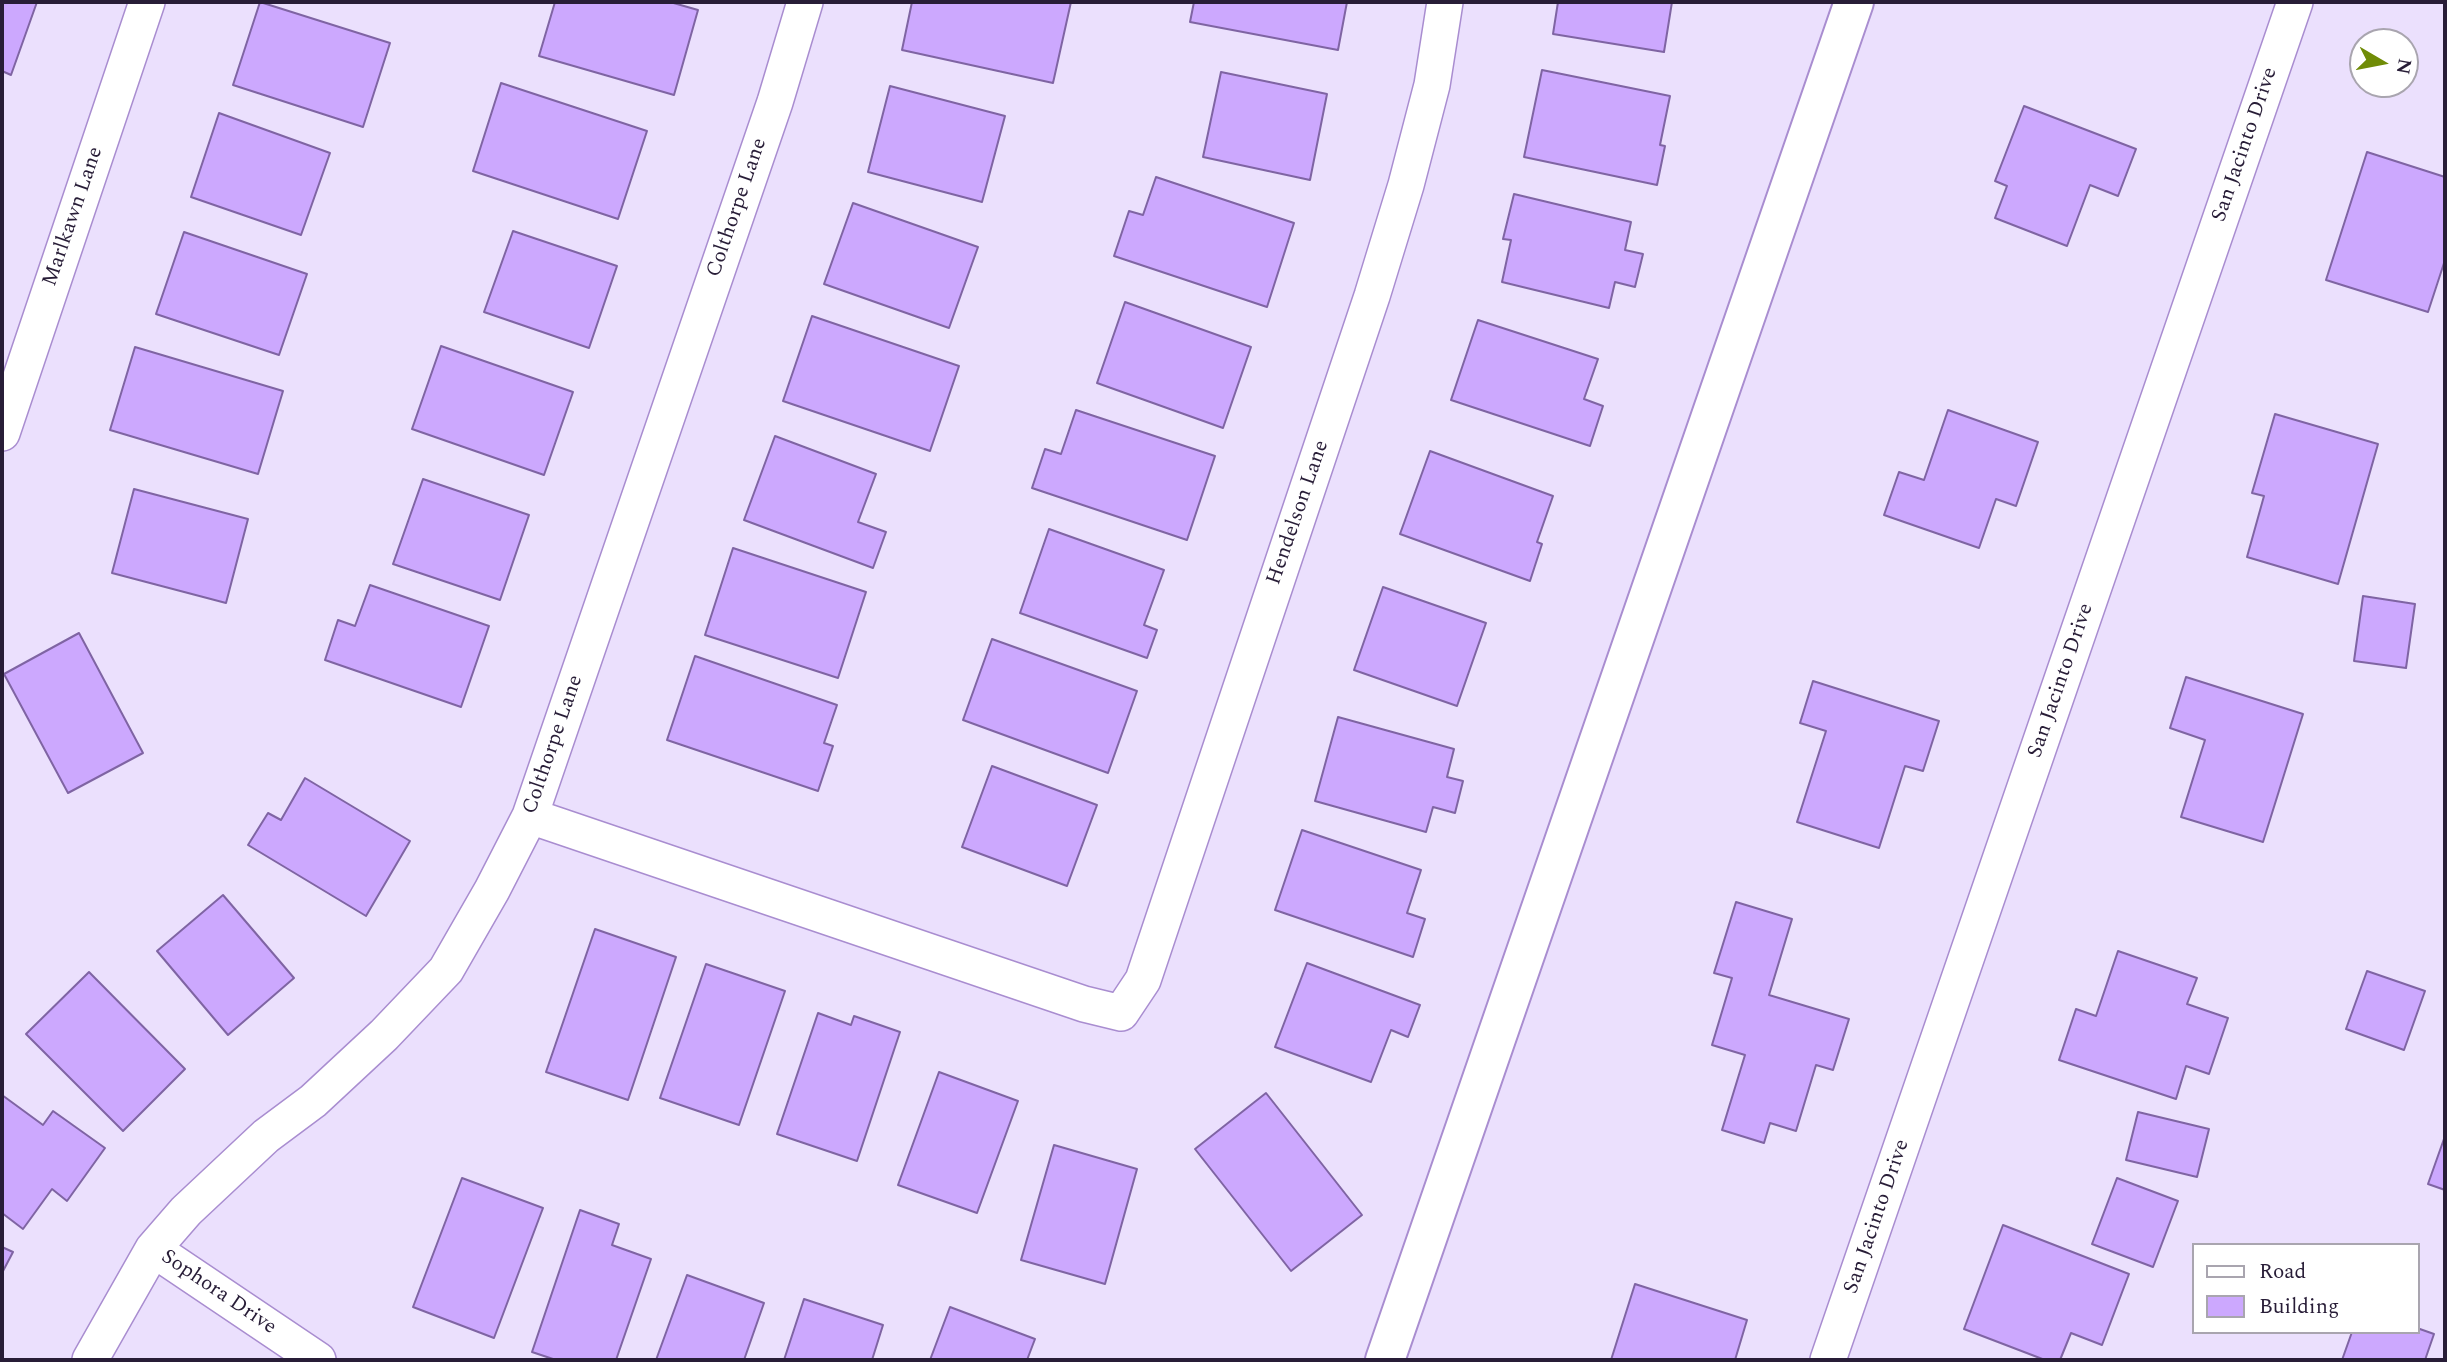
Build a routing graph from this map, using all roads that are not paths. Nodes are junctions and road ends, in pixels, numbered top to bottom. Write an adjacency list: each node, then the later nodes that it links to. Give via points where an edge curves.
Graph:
1 (147, 2): 6 (street, Marlkawn Lane)
2 (805, 2): 7 (street, Colthorpe Lane, via 775,103)
3 (1445, 2): 7 (street, Hendelson Lane, via 1432,85 1372,296 1143,980 1121,1013)
4 (1854, 2): 11 (street)
5 (2295, 2): 12 (street, San Jacinto Drive)
6 (2, 433)
7 (530, 816): 8 (street, Colthorpe Lane, via 446,970 313,1101 266,1136 186,1210)
8 (153, 1249): 9 (street, Colthorpe Lane); 10 (street, Sophora Drive)
9 (90, 1360)
10 (318, 1360)
11 (1385, 1360)
12 (1828, 1360)

